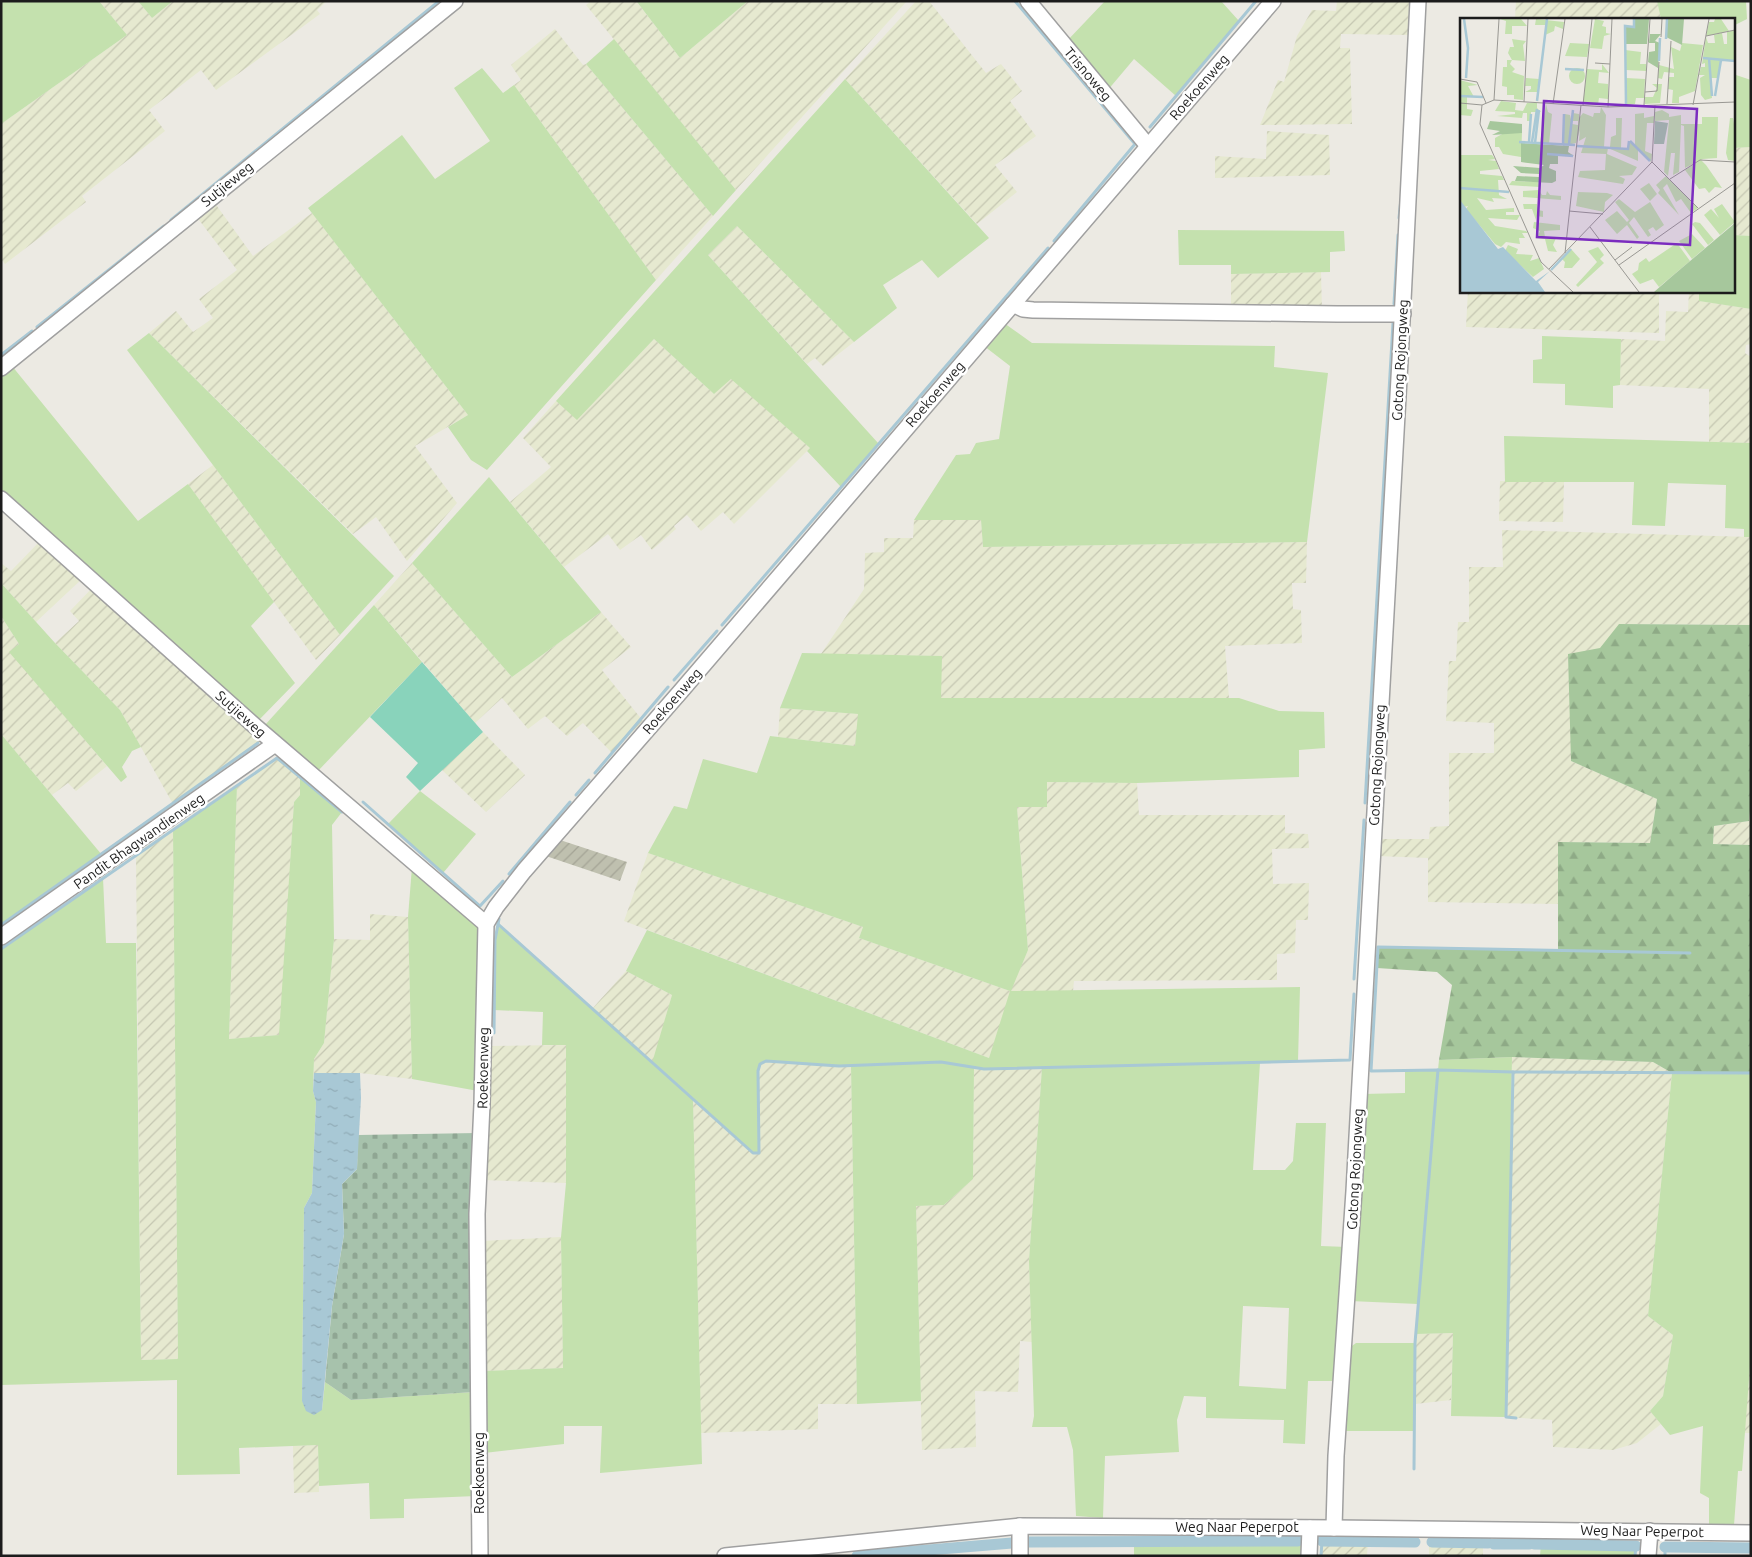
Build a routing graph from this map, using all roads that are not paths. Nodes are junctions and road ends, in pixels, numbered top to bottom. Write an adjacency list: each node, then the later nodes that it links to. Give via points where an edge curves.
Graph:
1 (455, 1): 8 (street, Sutjieweg)
2 (1028, 1): 5 (street, Trisnoweg)
3 (1272, 1): 5 (street, Roekoenweg)
4 (1418, 1): 7 (street, Gotong Rojongweg)
5 (1148, 146): 6 (street, Roekoenweg)
6 (1013, 304): 7 (street, via 1033,310); 11 (street, Roekoenweg, via 524,872)
7 (1402, 314): 15 (street, Gotong Rojongweg)
8 (1, 368)
9 (1, 499): 10 (street, Sutjieweg)
10 (275, 744): 11 (street, Sutjieweg); 12 (street, Pandit Bhagwandienweg)
11 (486, 924): 18 (street, Roekoenweg, via 477,1214)
12 (1, 937)
13 (1020, 1526): 14 (street, Weg Naar Peperpot); 19 (street, Weg Naar Peperpot); 20 (street)
14 (1310, 1528): 15 (street, Weg Naar Peperpot); 21 (street)
15 (1334, 1528): 16 (street, Weg Naar Peperpot)
16 (1650, 1531): 17 (street, Weg Naar Peperpot); 22 (street)
17 (1751, 1533)
18 (480, 1556)
19 (725, 1556)
20 (1020, 1556)
21 (1310, 1556)
22 (1648, 1556)

